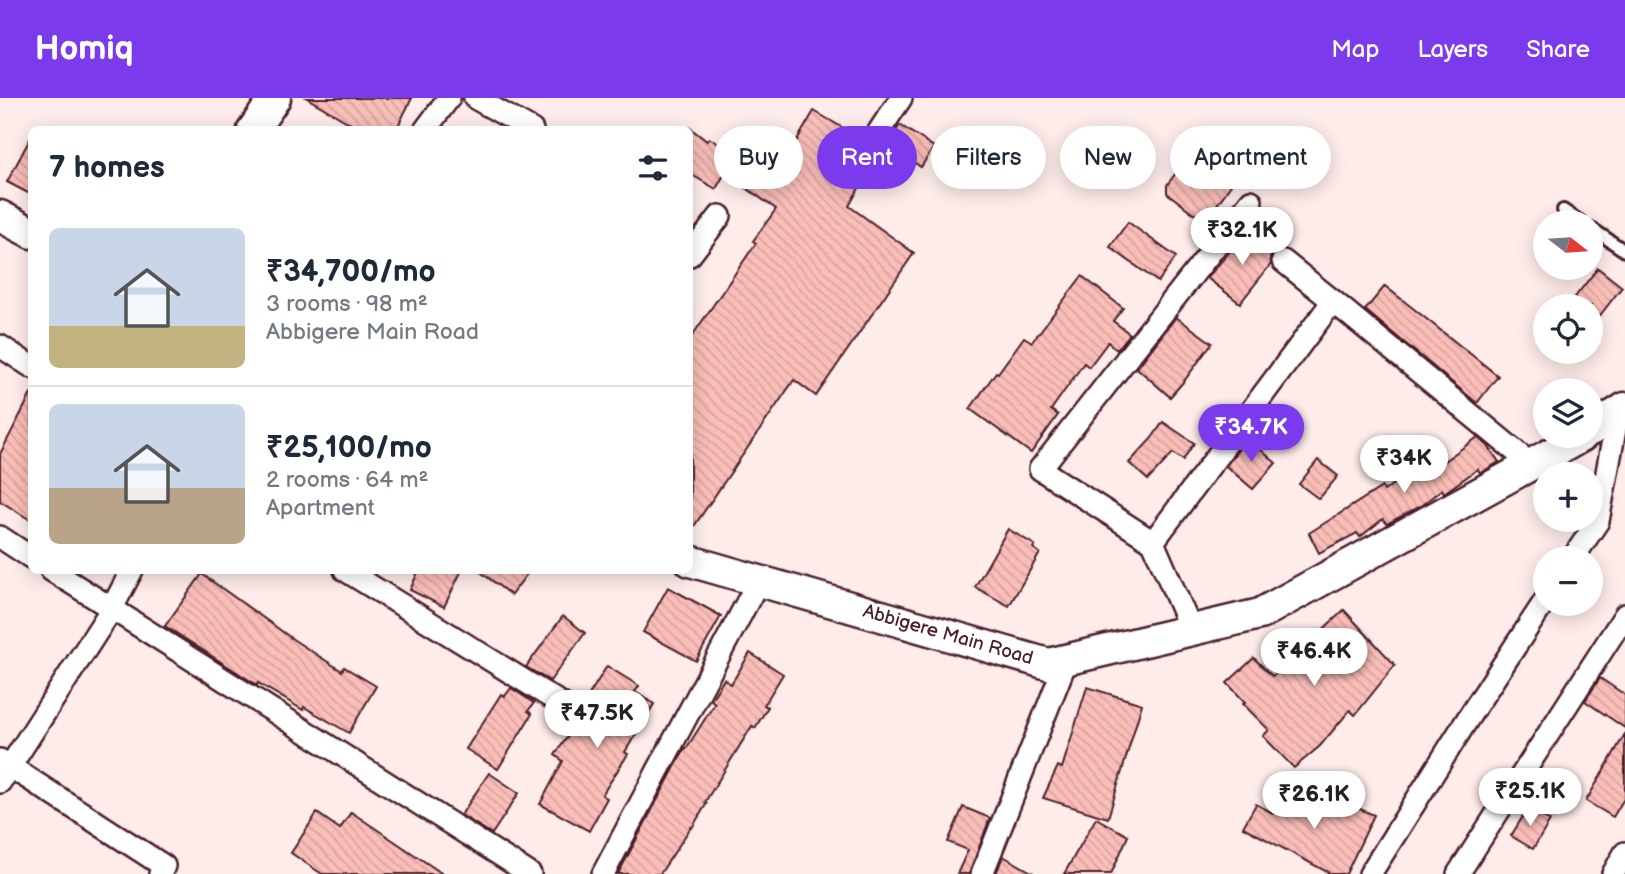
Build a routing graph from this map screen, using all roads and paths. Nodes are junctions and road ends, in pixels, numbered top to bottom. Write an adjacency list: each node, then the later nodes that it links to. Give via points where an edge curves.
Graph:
1 (275, 98): 5 (main road)
2 (449, 98): 6 (street)
3 (475, 98): 7 (street)
4 (901, 98): 8 (street)
5 (256, 126)
6 (428, 126)
7 (525, 126)
8 (882, 126)
9 (1251, 201): 25 (street, via 1040,469)
10 (0, 216): 12 (main road)
11 (720, 216): 14 (street)
12 (28, 231)
13 (1603, 236): 15 (lane)
14 (693, 251)
15 (1625, 251)
16 (1283, 261): 17 (street)
17 (1333, 301): 23 (street); 25 (street)
18 (0, 346): 19 (street)
19 (28, 364)
20 (1622, 411): 21 (main road); 26 (street, via 1598,521)
21 (1603, 423)
22 (1561, 448): 23 (main road, Abbigere Main Road)
23 (1532, 465): 36 (main road, Abbigere Main Road, via 1260,614)
24 (0, 537): 27 (street)
25 (1153, 542): 36 (street)
26 (1581, 546)
27 (28, 555)
28 (693, 562): 32 (main road, Abbigere Main Road)
29 (57, 574): 33 (street)
30 (130, 574): 33 (street)
31 (351, 574): 38 (street)
32 (759, 580): 37 (main road, Abbigere Main Road, via 1048,664); 43 (street)
33 (111, 610): 39 (street); 42 (street)
34 (1625, 615): 46 (street)
35 (1535, 616): 45 (street)
36 (1191, 630): 37 (main road, Abbigere Main Road)
37 (1068, 659): 44 (street)
38 (586, 719)
39 (3, 770): 41 (street, via 164,866)
40 (1625, 853): 47 (street)
41 (160, 874)
42 (530, 874)
43 (603, 874)
44 (982, 874)
45 (1370, 874)
46 (1458, 874)
47 (1613, 874)

